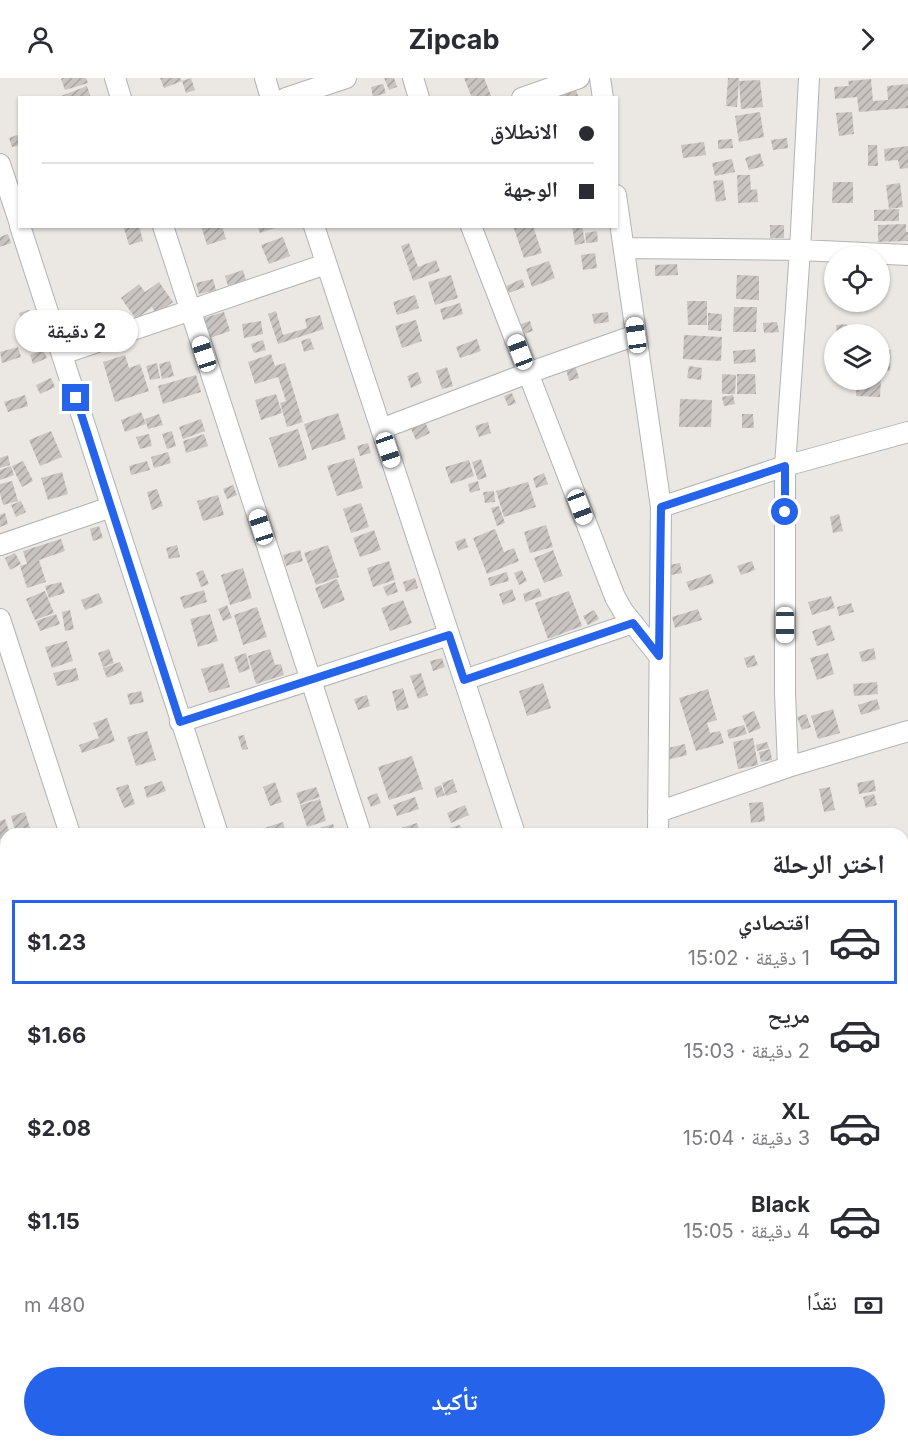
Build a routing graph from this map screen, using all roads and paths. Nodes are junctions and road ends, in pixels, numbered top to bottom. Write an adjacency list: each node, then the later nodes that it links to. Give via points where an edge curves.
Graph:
1 (115, 78): 8 (street)
2 (265, 78): 9 (street)
3 (346, 78): 10 (street)
4 (413, 78): 11 (street)
5 (579, 78): 12 (street)
6 (600, 78): 13 (street)
7 (808, 78): 22 (street)
8 (120, 96)
9 (271, 96)
10 (292, 96)
11 (418, 96)
12 (528, 96)
13 (603, 96)
14 (1, 171): 15 (street)
15 (16, 202)
16 (618, 207): 21 (street)
17 (21, 228): 27 (street)
18 (164, 228): 25 (street)
19 (315, 228): 24 (street)
20 (472, 228): 28 (street)
21 (625, 248): 22 (street); 26 (street)
22 (800, 250): 23 (street); 31 (street)
23 (908, 255)
24 (326, 264): 25 (street); 29 (street)
25 (190, 310): 27 (street); 39 (street)
26 (636, 335): 28 (street); 33 (street)
27 (62, 354): 32 (street)
28 (528, 373): 29 (street); 36 (street, via 615,597)
29 (381, 429): 37 (street)
30 (908, 432): 31 (street)
31 (785, 466): 33 (street); 43 (street)
32 (111, 507): 34 (street); 41 (street)
33 (661, 507): 38 (street)
34 (0, 544)
35 (0, 619): 45 (street)
36 (633, 623): 38 (street); 40 (street)
37 (449, 635): 39 (street); 40 (street)
38 (659, 656): 44 (street)
39 (311, 680): 41 (street); 47 (street)
40 (464, 680): 48 (street)
41 (180, 722): 46 (street)
42 (908, 731): 43 (street)
43 (788, 767): 44 (street)
44 (658, 812): 49 (street)
45 (68, 828)
46 (216, 828)
47 (359, 828)
48 (513, 828)
49 (658, 828)

